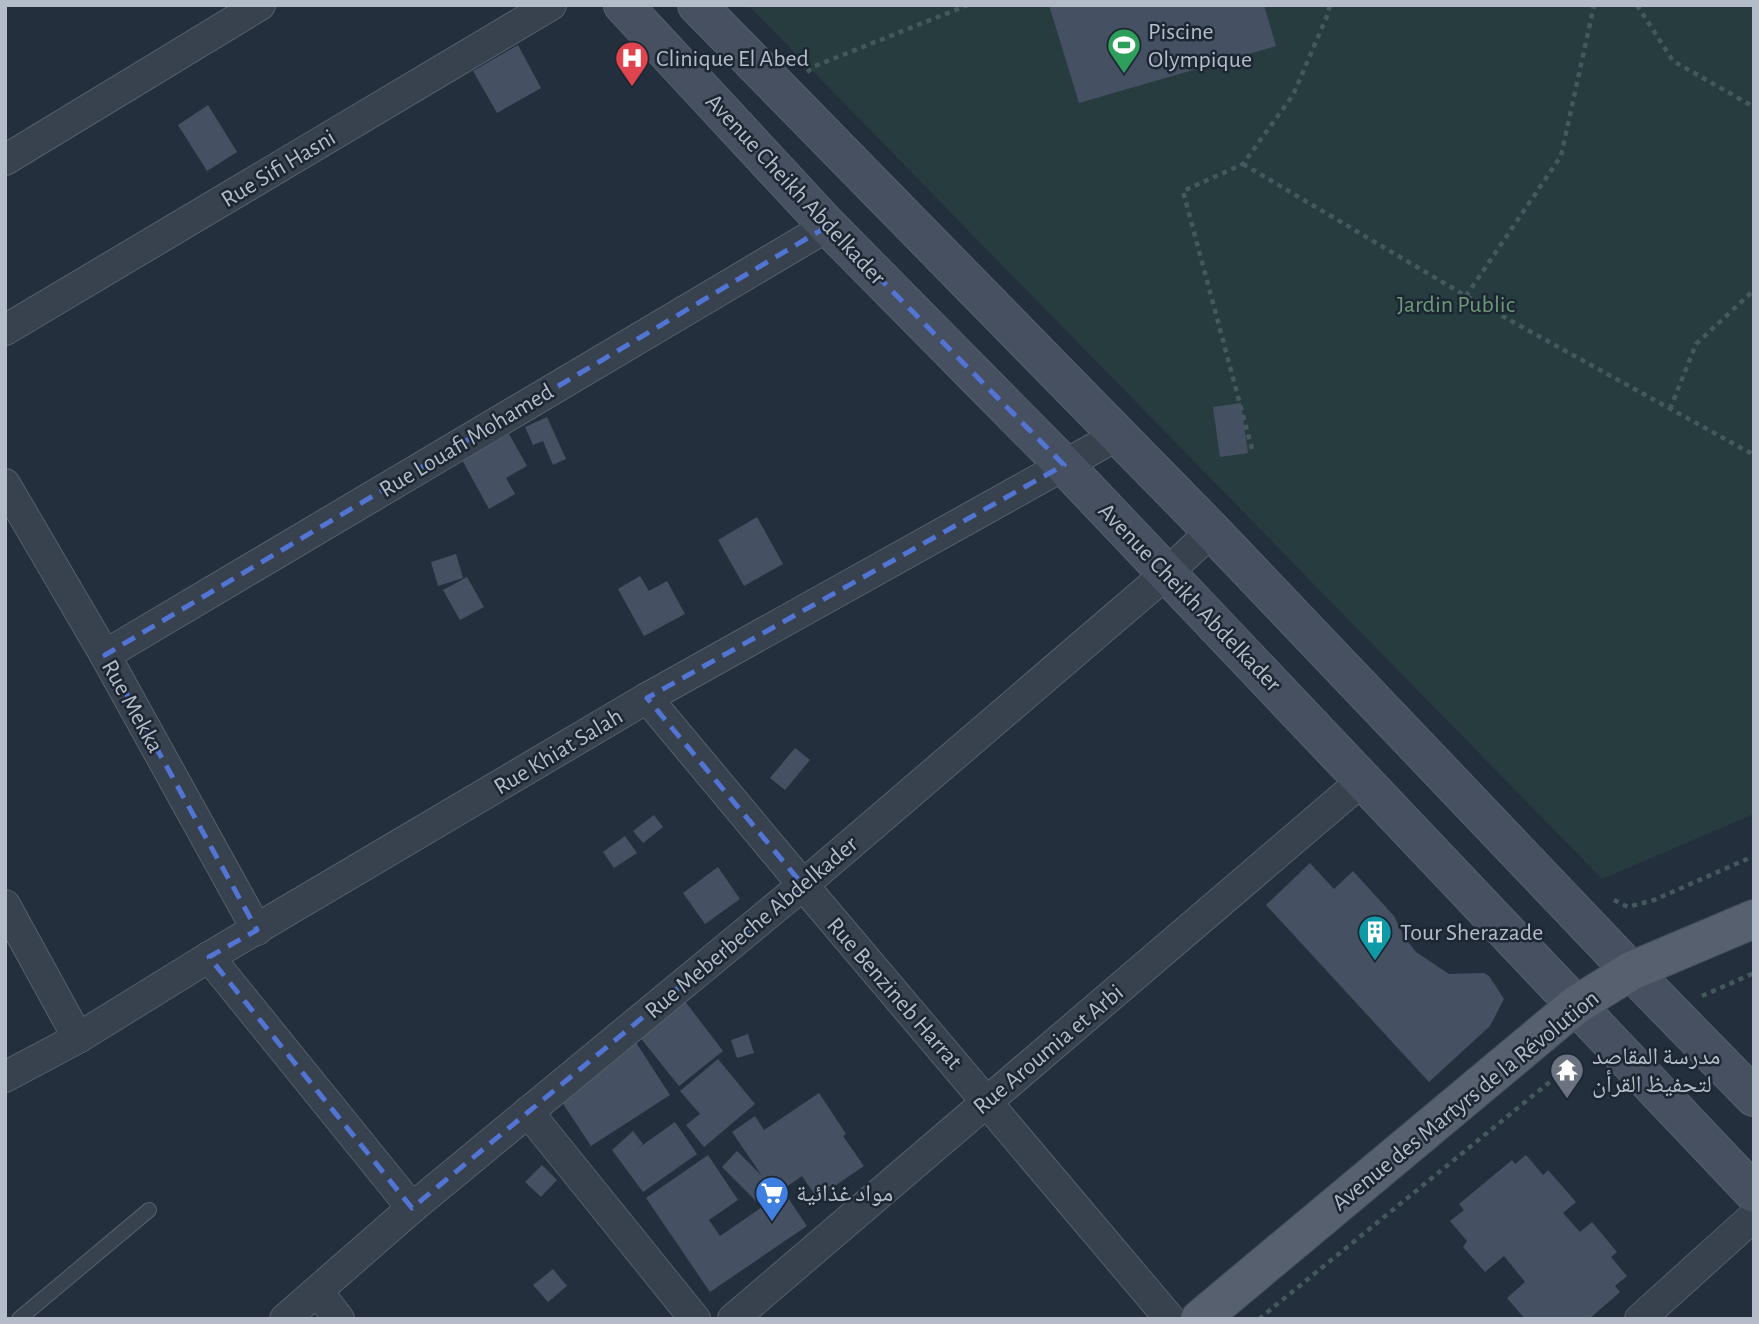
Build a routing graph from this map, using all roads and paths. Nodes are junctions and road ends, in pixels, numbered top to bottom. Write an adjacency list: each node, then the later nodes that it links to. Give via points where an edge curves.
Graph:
1 (260, 5): 11 (street)
2 (551, 5): 16 (street, Rue Sifi Hasni)
3 (623, 5): 13 (main road, Avenue Cheikh Abdelkader)
4 (697, 5): 18 (main road)
5 (968, 5): 9 (path)
6 (1329, 5): 12 (path, via 1293,95)
7 (1594, 5): 15 (path, via 1561,156)
8 (1637, 5): 10 (path, via 1674,61)
9 (815, 66)
10 (1754, 107)
11 (5, 160)
12 (1243, 164): 15 (path); 19 (path, via 1184,191)
13 (828, 226): 21 (main road, Avenue Cheikh Abdelkader); 25 (street, Rue Louafi Mohamed)
14 (1754, 290): 17 (path, via 1696,344)
15 (1466, 296): 17 (path)
16 (5, 330)
17 (1670, 409): 20 (path)
18 (1118, 435): 21 (street, Rue Khiat Salah); 23 (main road)
19 (1252, 449)
20 (1754, 456)
21 (1064, 465): 24 (main road, Avenue Cheikh Abdelkader); 26 (street, Rue Khiat Salah)
22 (5, 484): 25 (street, Rue Mekka)
23 (1212, 531): 24 (street, Rue Meberbeche Abdelkader); 35 (main road)
24 (1167, 573): 27 (main road, Avenue Cheikh Abdelkader); 29 (street, Rue Meberbeche Abdelkader)
25 (105, 655): 33 (street, Rue Mekka)
26 (647, 698): 29 (street, Rue Benzineb Harrat); 33 (street, Rue Khiat Salah)
27 (1363, 780): 36 (main road, Avenue Cheikh Abdelkader); 41 (street, Rue Aroumia et Arbi)
28 (1754, 856): 30 (path, via 1654,900 1628,907)
29 (803, 885): 41 (street, Rue Benzineb Harrat); 42 (street, Rue Meberbeche Abdelkader)
30 (1607, 897)
31 (5, 905): 37 (street)
32 (1754, 919): 35 (main road, Avenue des Martyrs de la Révolution)
33 (257, 930): 34 (street, Rue Khiat Salah)
34 (209, 957): 37 (street, Rue Khiat Salah); 44 (street)
35 (1631, 971): 36 (main road, Avenue des Martyrs de la Révolution); 40 (main road)
36 (1576, 1004): 43 (main road, Avenue Cheikh Abdelkader); 54 (main road, Avenue des Martyrs de la Révolution)
37 (78, 1038): 39 (street, Rue Khiat Salah)
38 (1587, 1056): 55 (path, via 1575,1059)
39 (5, 1077)
40 (1754, 1097)
41 (987, 1100): 52 (street, Rue Aroumia et Arbi); 53 (street, Rue Benzineb Harrat)
42 (528, 1112): 44 (street, Rue Meberbeche Abdelkader); 51 (street)
43 (1754, 1192)
44 (412, 1208): 47 (street, Rue Meberbeche Abdelkader)
45 (149, 1210): 48 (lane)
46 (1754, 1216): 56 (street)
47 (318, 1292): 49 (street, Rue Meberbeche Abdelkader); 50 (street)
48 (19, 1319)
49 (285, 1319)
50 (340, 1319)
51 (695, 1319)
52 (733, 1319)
53 (1171, 1319)
54 (1200, 1319)
55 (1259, 1319)
56 (1640, 1319)

